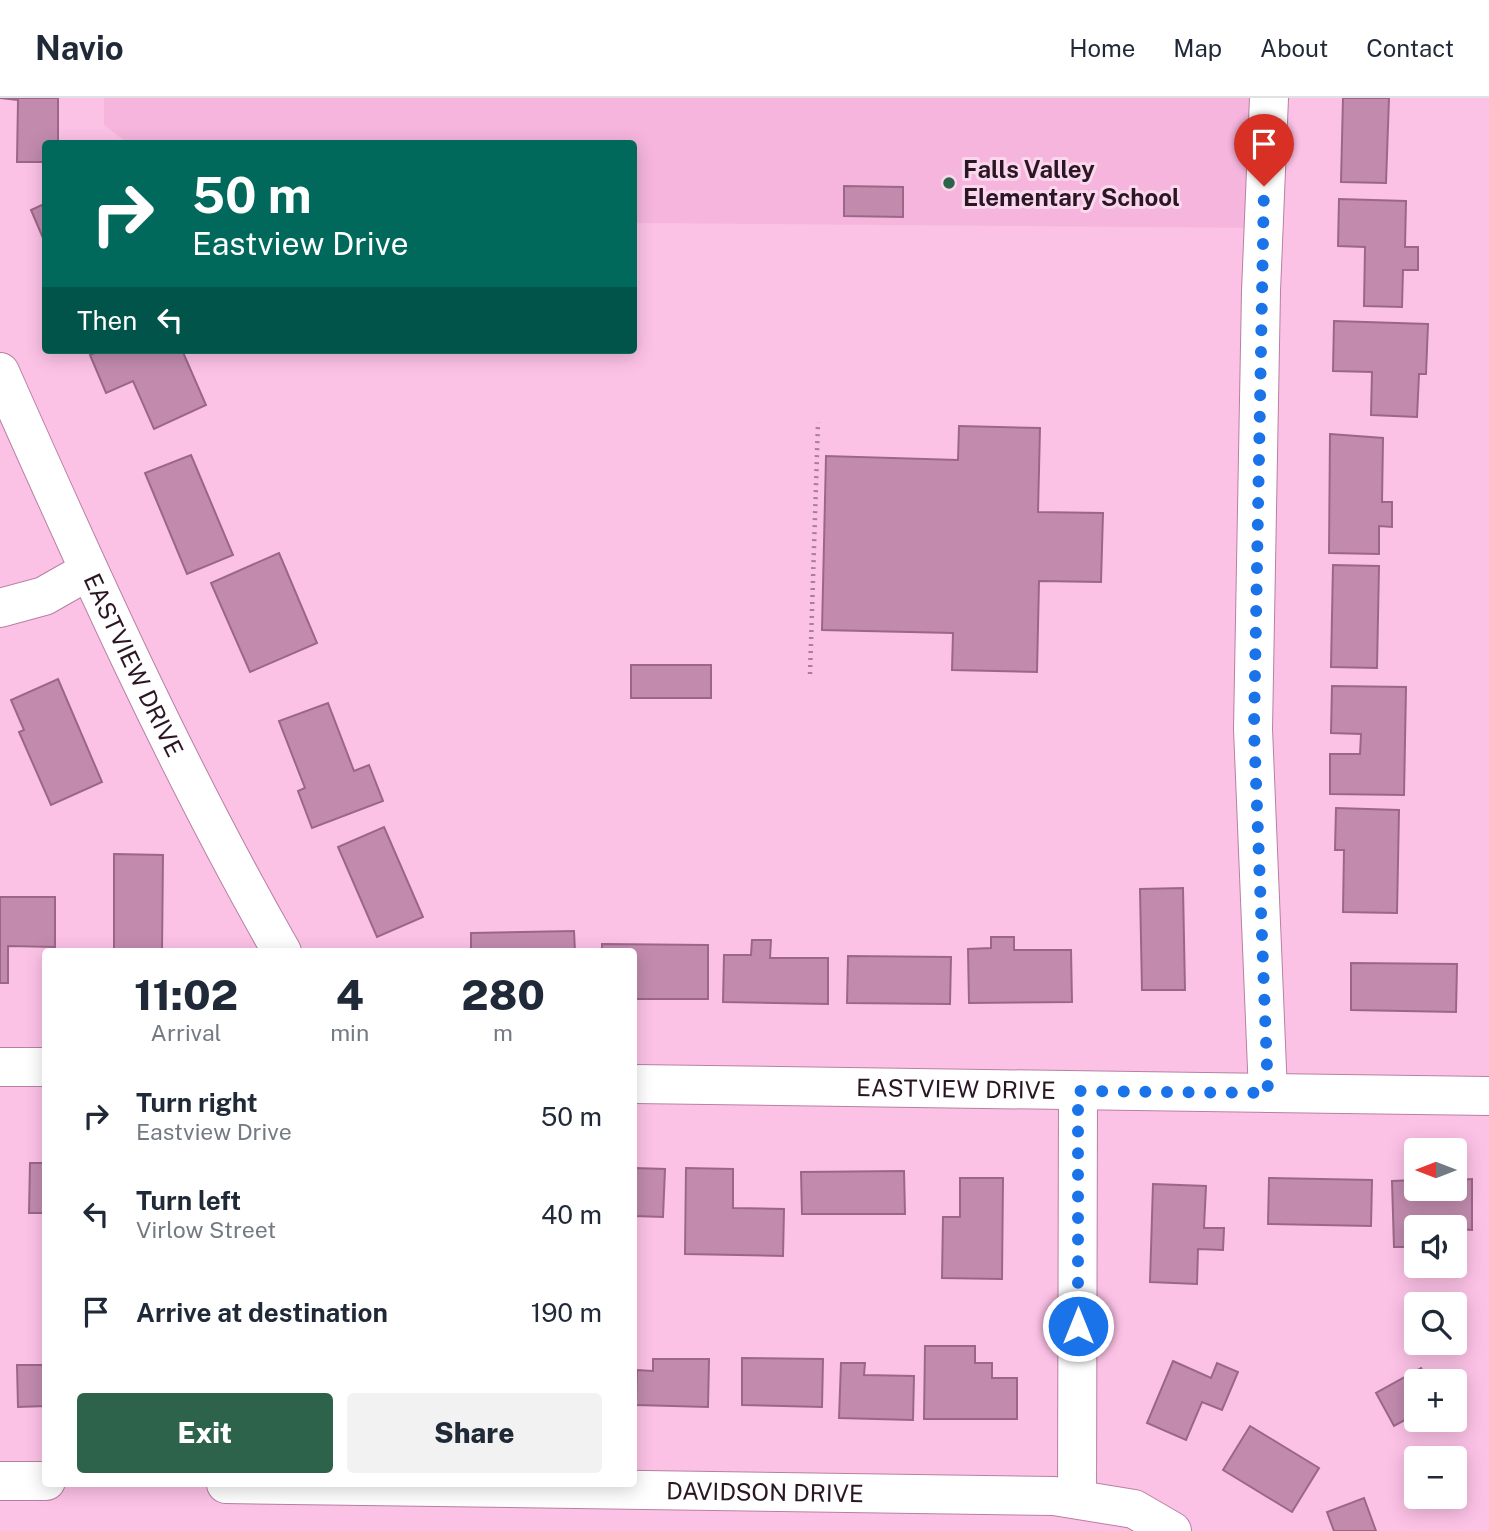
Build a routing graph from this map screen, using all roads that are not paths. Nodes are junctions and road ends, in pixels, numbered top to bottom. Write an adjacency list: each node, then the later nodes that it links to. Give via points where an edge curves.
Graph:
1 (1269, 98): 10 (street, via 1254,729)
2 (0, 372): 3 (street, EASTVIEW DRIVE)
3 (88, 571): 4 (street, via 44,596); 5 (street, EASTVIEW DRIVE, via 231,863)
4 (0, 608)
5 (280, 948)
6 (0, 1067): 7 (street)
7 (42, 1067)
8 (637, 1084): 9 (street, EASTVIEW DRIVE)
9 (1078, 1091): 10 (street, EASTVIEW DRIVE); 15 (street)
10 (1268, 1093): 11 (street, EASTVIEW DRIVE)
11 (1489, 1096)
12 (0, 1481): 13 (street)
13 (42, 1481)
14 (429, 1487): 15 (street, DAVIDSON DRIVE)
15 (1077, 1499): 16 (street, DAVIDSON DRIVE, via 1134,1509)
16 (1172, 1531)

